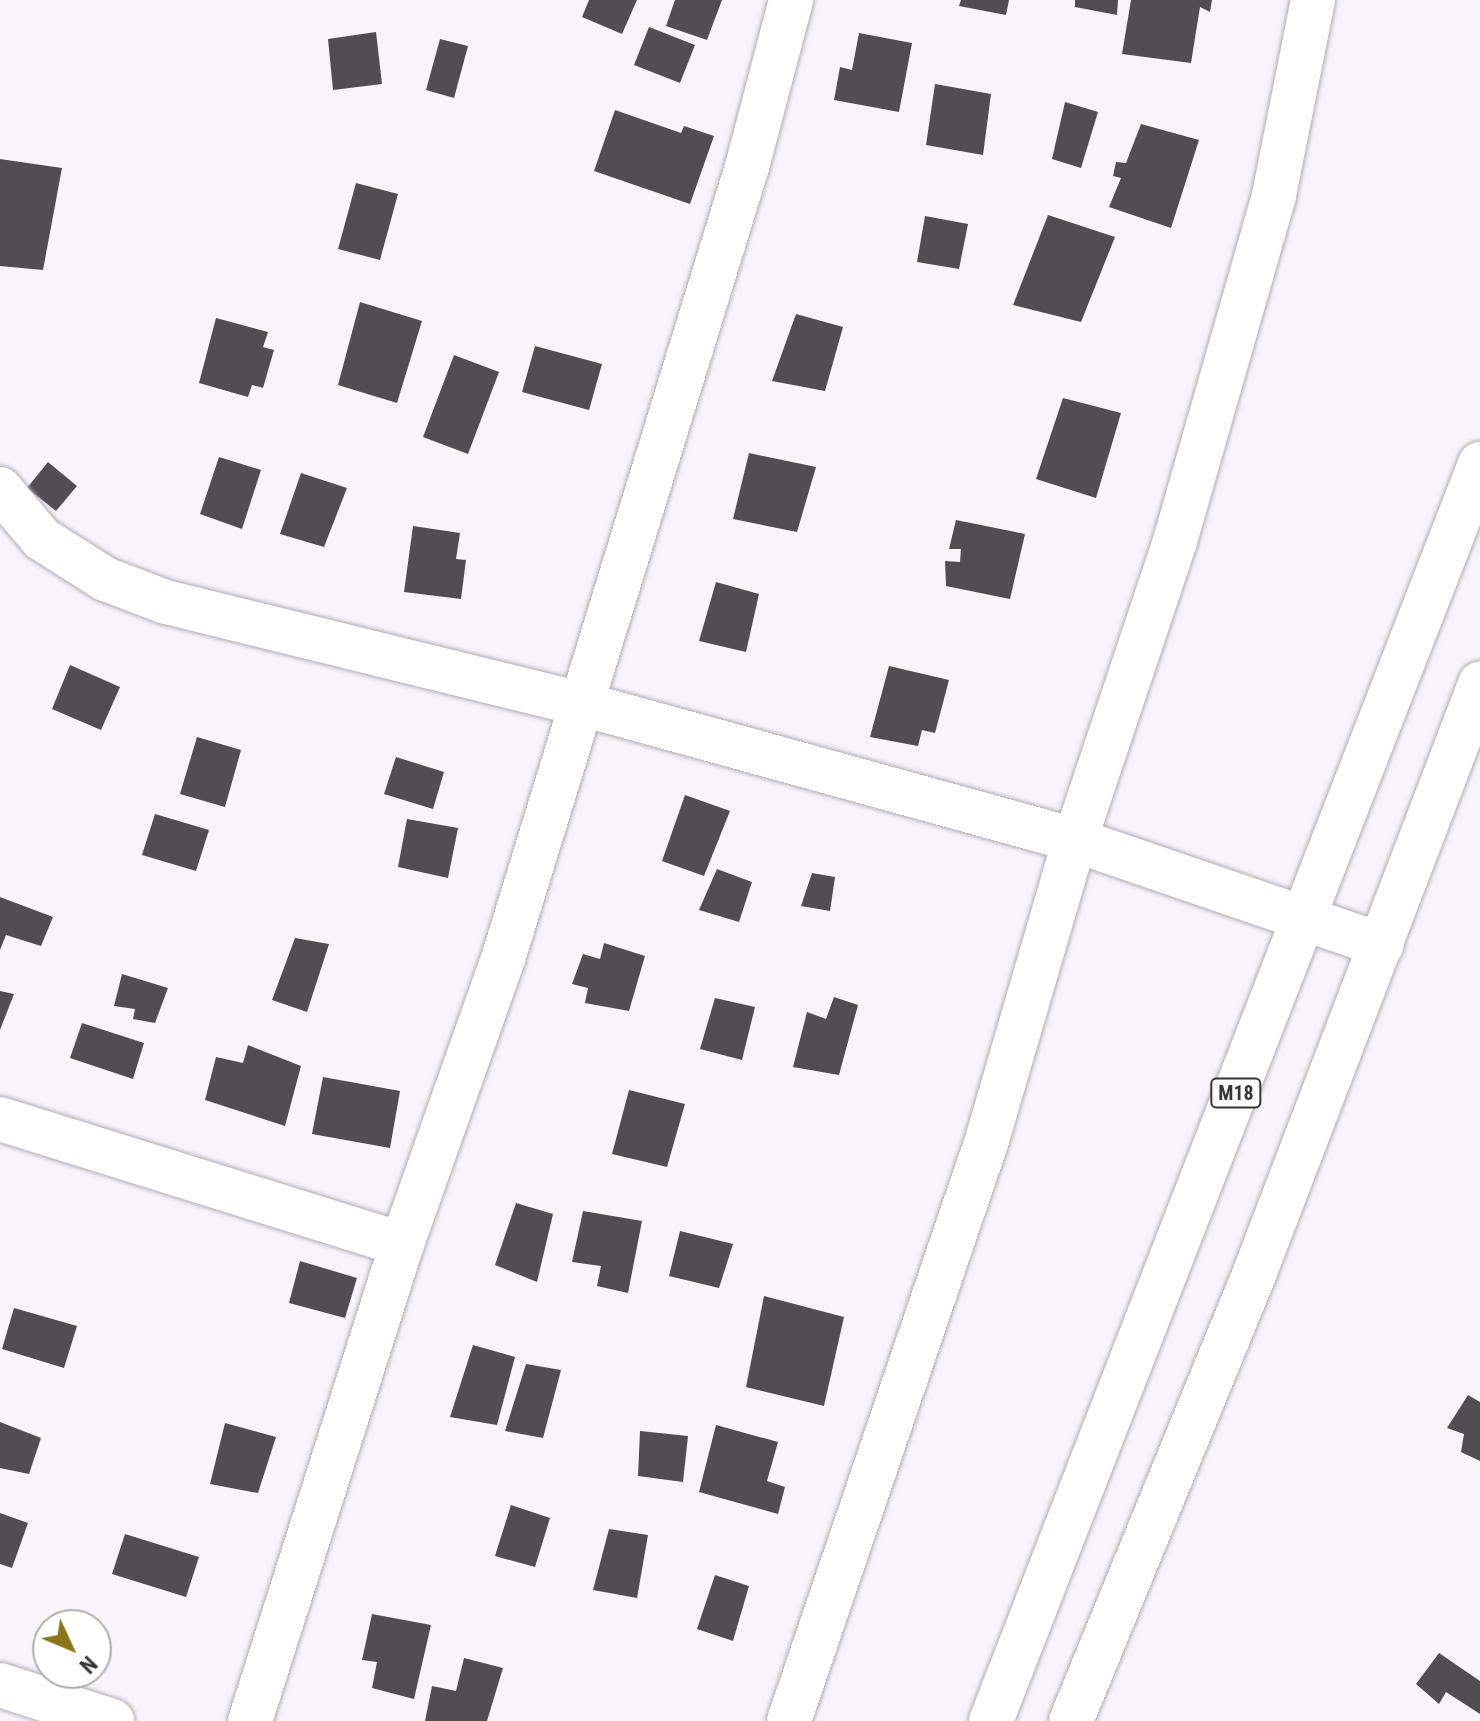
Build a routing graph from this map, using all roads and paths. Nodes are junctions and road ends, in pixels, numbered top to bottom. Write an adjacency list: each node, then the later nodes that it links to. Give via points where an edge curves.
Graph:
1 (791, 0): 6 (street, via 747,167)
2 (1313, 0): 7 (street, via 1265,225 1175,541)
3 (1480, 464): 8 (street, M18)
4 (0, 489): 6 (street, via 42,539 105,579 166,602)
5 (1480, 684): 9 (street)
6 (582, 704): 7 (street); 11 (street, via 503,959)
7 (1075, 840): 8 (street); 15 (street, via 987,1140)
8 (1304, 919): 9 (street); 16 (street, M18)
9 (1381, 945): 17 (street)
10 (0, 1119): 11 (street)
11 (402, 1244): 14 (street)
12 (0, 1685): 13 (street)
13 (112, 1721)
14 (250, 1721)
15 (789, 1721)
16 (991, 1721)
17 (1071, 1721)

